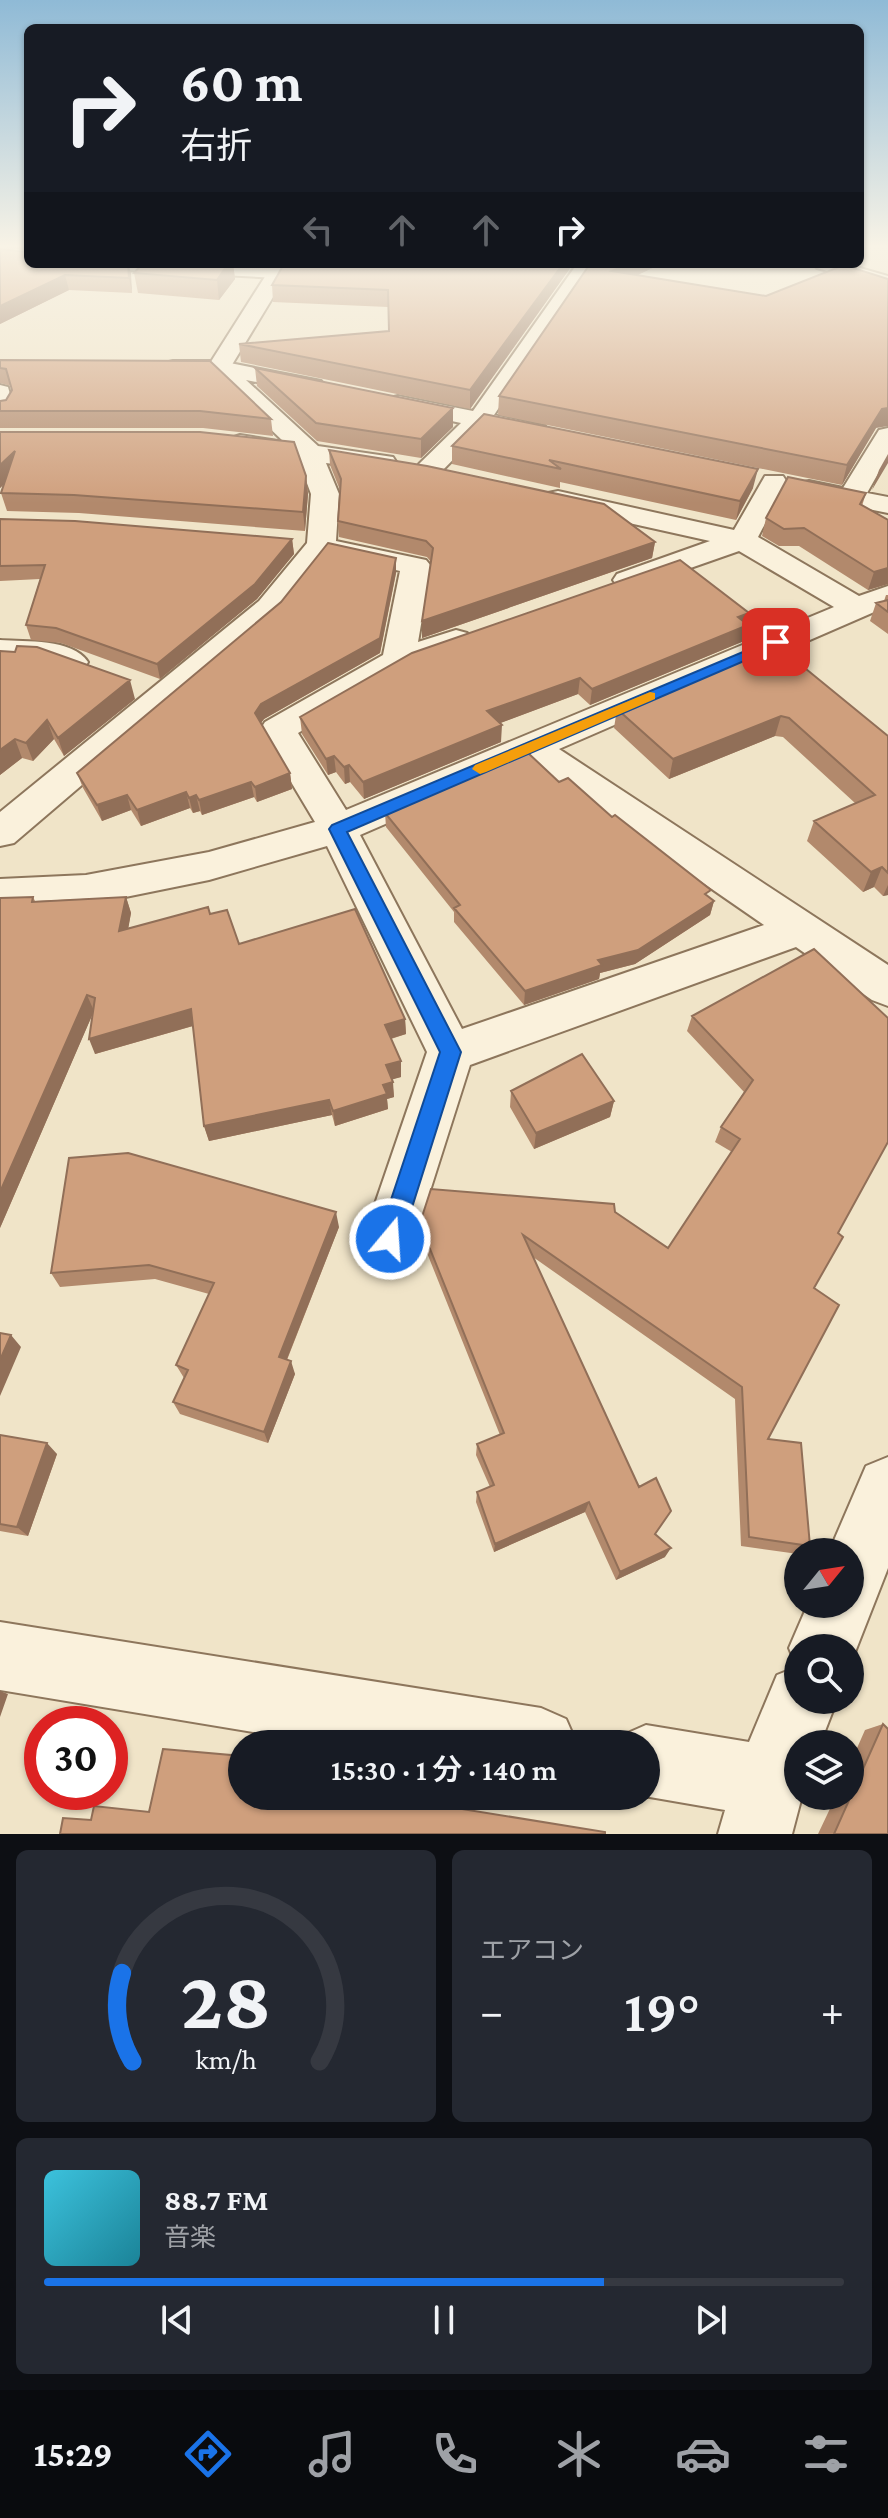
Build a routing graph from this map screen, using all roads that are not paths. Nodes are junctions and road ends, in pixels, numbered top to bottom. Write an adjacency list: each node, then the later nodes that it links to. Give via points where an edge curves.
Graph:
1 (241, 332): 4 (street)
2 (540, 332): 9 (street)
3 (156, 368): 4 (street)
4 (219, 368): 6 (street); 13 (street)
5 (0, 392): 8 (street)
6 (341, 392)
7 (372, 398): 9 (street)
8 (0, 410)
9 (479, 419): 11 (street); 14 (street)
10 (888, 435): 17 (street)
11 (557, 436)
12 (218, 441): 13 (street)
13 (308, 450): 14 (street); 20 (street, via 325,494)
14 (428, 470): 15 (street)
15 (458, 477)
16 (533, 494): 19 (street)
17 (850, 498): 18 (street); 19 (street, via 758,478)
18 (888, 505)
19 (742, 540): 21 (street); 22 (street)
20 (306, 543): 25 (street, via 416,566); 26 (street, via 270,608)
21 (593, 592)
22 (873, 601): 27 (street)
23 (488, 629): 25 (street)
24 (0, 650): 26 (street, via 48,653)
25 (399, 660): 28 (street, via 278,730)
26 (135, 684): 29 (street)
27 (531, 747): 28 (street); 31 (street)
28 (338, 829): 30 (street, via 209,866 86,890); 33 (street)
29 (0, 833)
30 (0, 894)
31 (801, 929): 32 (street); 33 (street)
32 (888, 988)
33 (450, 1052): 34 (street)
34 (390, 1239)
35 (888, 1488): 36 (street)
36 (864, 1547)
37 (0, 1656): 39 (street)
38 (797, 1714): 41 (street)
39 (455, 1730)
40 (660, 1767): 41 (street)
41 (762, 1808)

